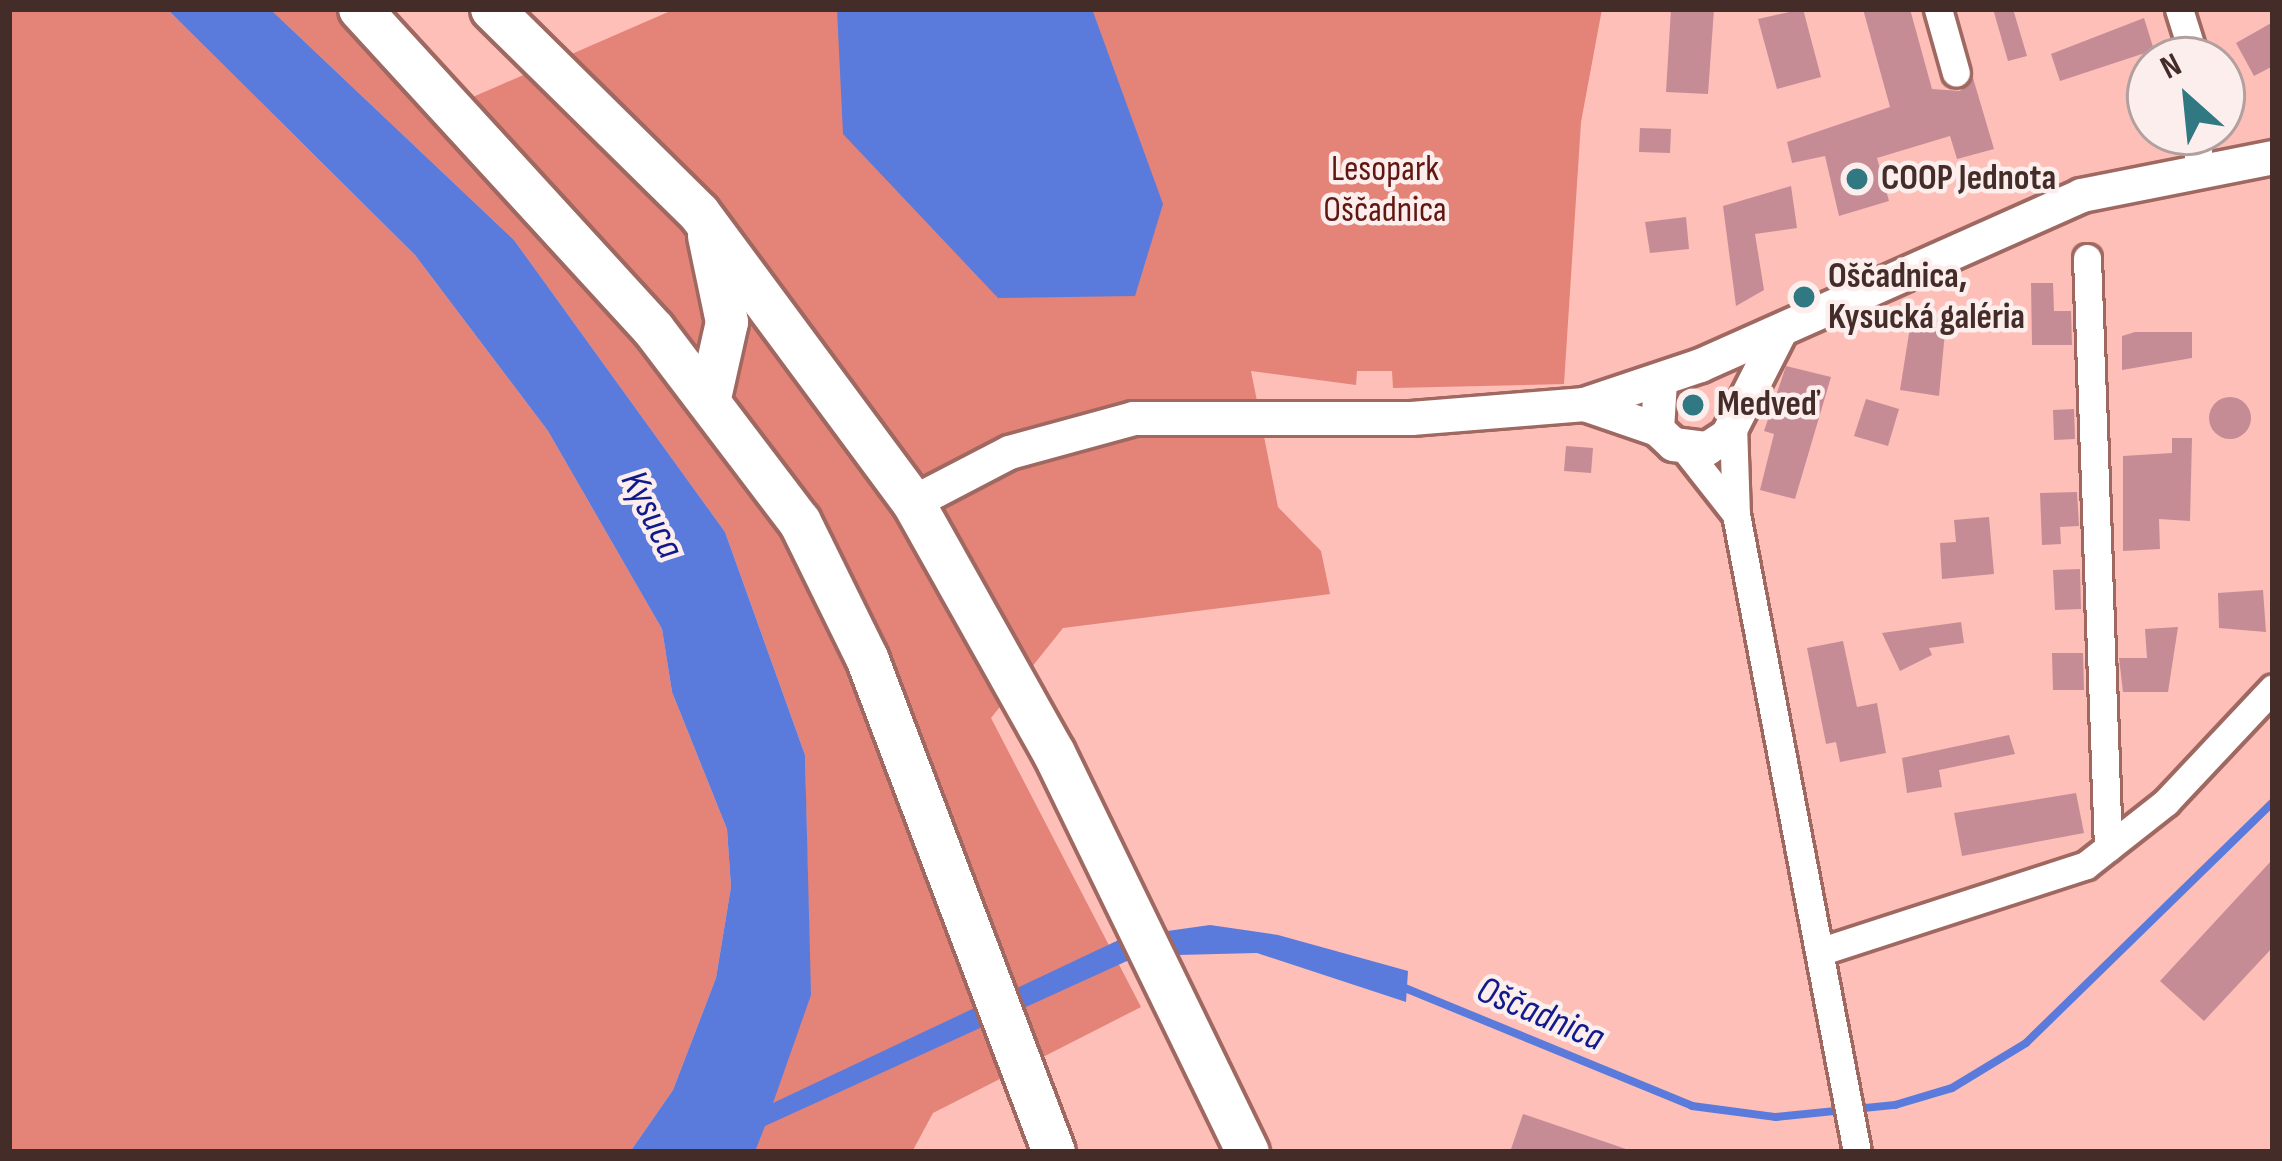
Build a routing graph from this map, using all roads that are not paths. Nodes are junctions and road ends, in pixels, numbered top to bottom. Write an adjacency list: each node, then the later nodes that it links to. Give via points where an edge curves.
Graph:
1 (361, 9): 12 (main road)
2 (492, 9): 8 (main road)
3 (1938, 9): 4 (street)
4 (1956, 73)
5 (2180, 156): 11 (street)
6 (2234, 156): 7 (street)
7 (2269, 163)
8 (699, 213): 10 (main road); 19 (main road)
9 (2087, 258): 22 (street)
10 (726, 300): 12 (main road, via 688,332); 15 (main road)
11 (1780, 329): 13 (street); 17 (street)
12 (654, 330): 15 (main road)
13 (1700, 365): 14 (street); 17 (street, via 1724,377)
14 (1660, 382): 16 (street); 18 (street, via 1652,405)
15 (710, 398): 25 (main road, via 760,461 848,612)
16 (1584, 404): 18 (street); 19 (street, via 1411,418 1133,418 1009,452)
17 (1734, 413): 18 (street, via 1707,448); 20 (street)
18 (1671, 438): 20 (street)
19 (913, 502): 26 (main road, via 1133,910)
20 (1736, 514): 23 (street)
21 (2273, 688): 22 (street)
22 (2108, 848): 23 (street, via 2035,886)
23 (1825, 950): 24 (street)
24 (1856, 1140)
25 (1054, 1152)
26 (1248, 1152)

